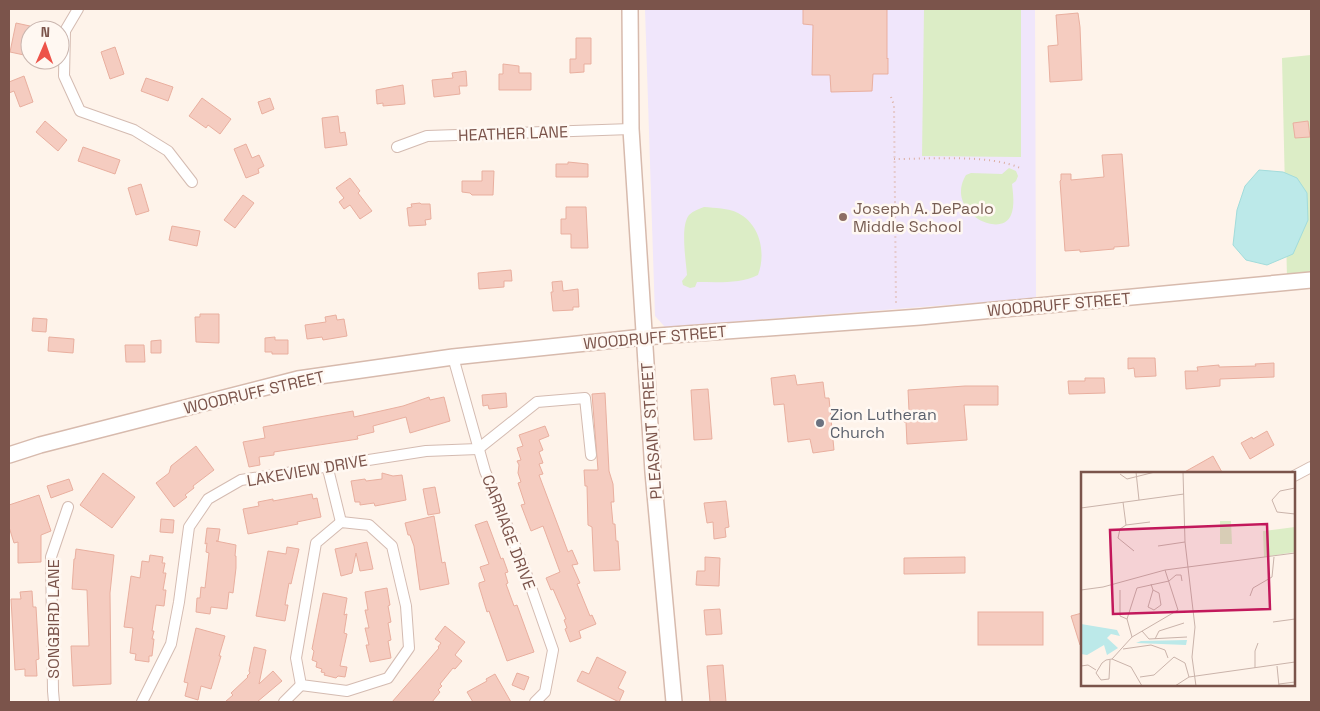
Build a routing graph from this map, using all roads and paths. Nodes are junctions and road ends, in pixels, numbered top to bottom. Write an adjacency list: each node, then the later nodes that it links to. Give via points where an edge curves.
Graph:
1 (78, 9): 8 (street, via 65,32 64,76 80,111 134,130 168,151)
2 (630, 9): 4 (street, PLEASANT STREET)
3 (892, 97): 6 (path)
4 (631, 129): 5 (street, HEATHER LANE, via 427,136); 11 (street, PLEASANT STREET)
5 (397, 147)
6 (894, 159): 7 (path, via 988,160); 10 (path)
7 (1020, 168)
8 (192, 182)
9 (1311, 280): 10 (street, WOODRUFF STREET)
10 (896, 318): 11 (street, WOODRUFF STREET)
11 (644, 337): 12 (street, WOODRUFF STREET); 26 (street, PLEASANT STREET)
12 (453, 357): 13 (street, CARRIAGE DRIVE); 15 (street, WOODRUFF STREET, via 298,379 40,445)
13 (478, 449): 14 (street, via 538,402 585,398); 16 (street, LAKEVIEW DRIVE, via 426,451); 25 (street, CARRIAGE DRIVE, via 552,650 545,692)
14 (591, 455)
15 (9, 456)
16 (327, 466): 20 (street); 23 (street, LAKEVIEW DRIVE, via 241,480 208,500 189,527 171,644)
17 (1311, 467): 18 (street)
18 (1295, 475)
19 (68, 507): 22 (street, SONGBIRD LANE, via 51,558)
20 (341, 522): 21 (street, via 316,543 296,658); 21 (street, via 369,525 392,546 406,606 410,648 388,678 347,691)
21 (301, 685): 24 (street)
22 (54, 702)
23 (142, 702)
24 (284, 702)
25 (535, 702)
26 (674, 702)

